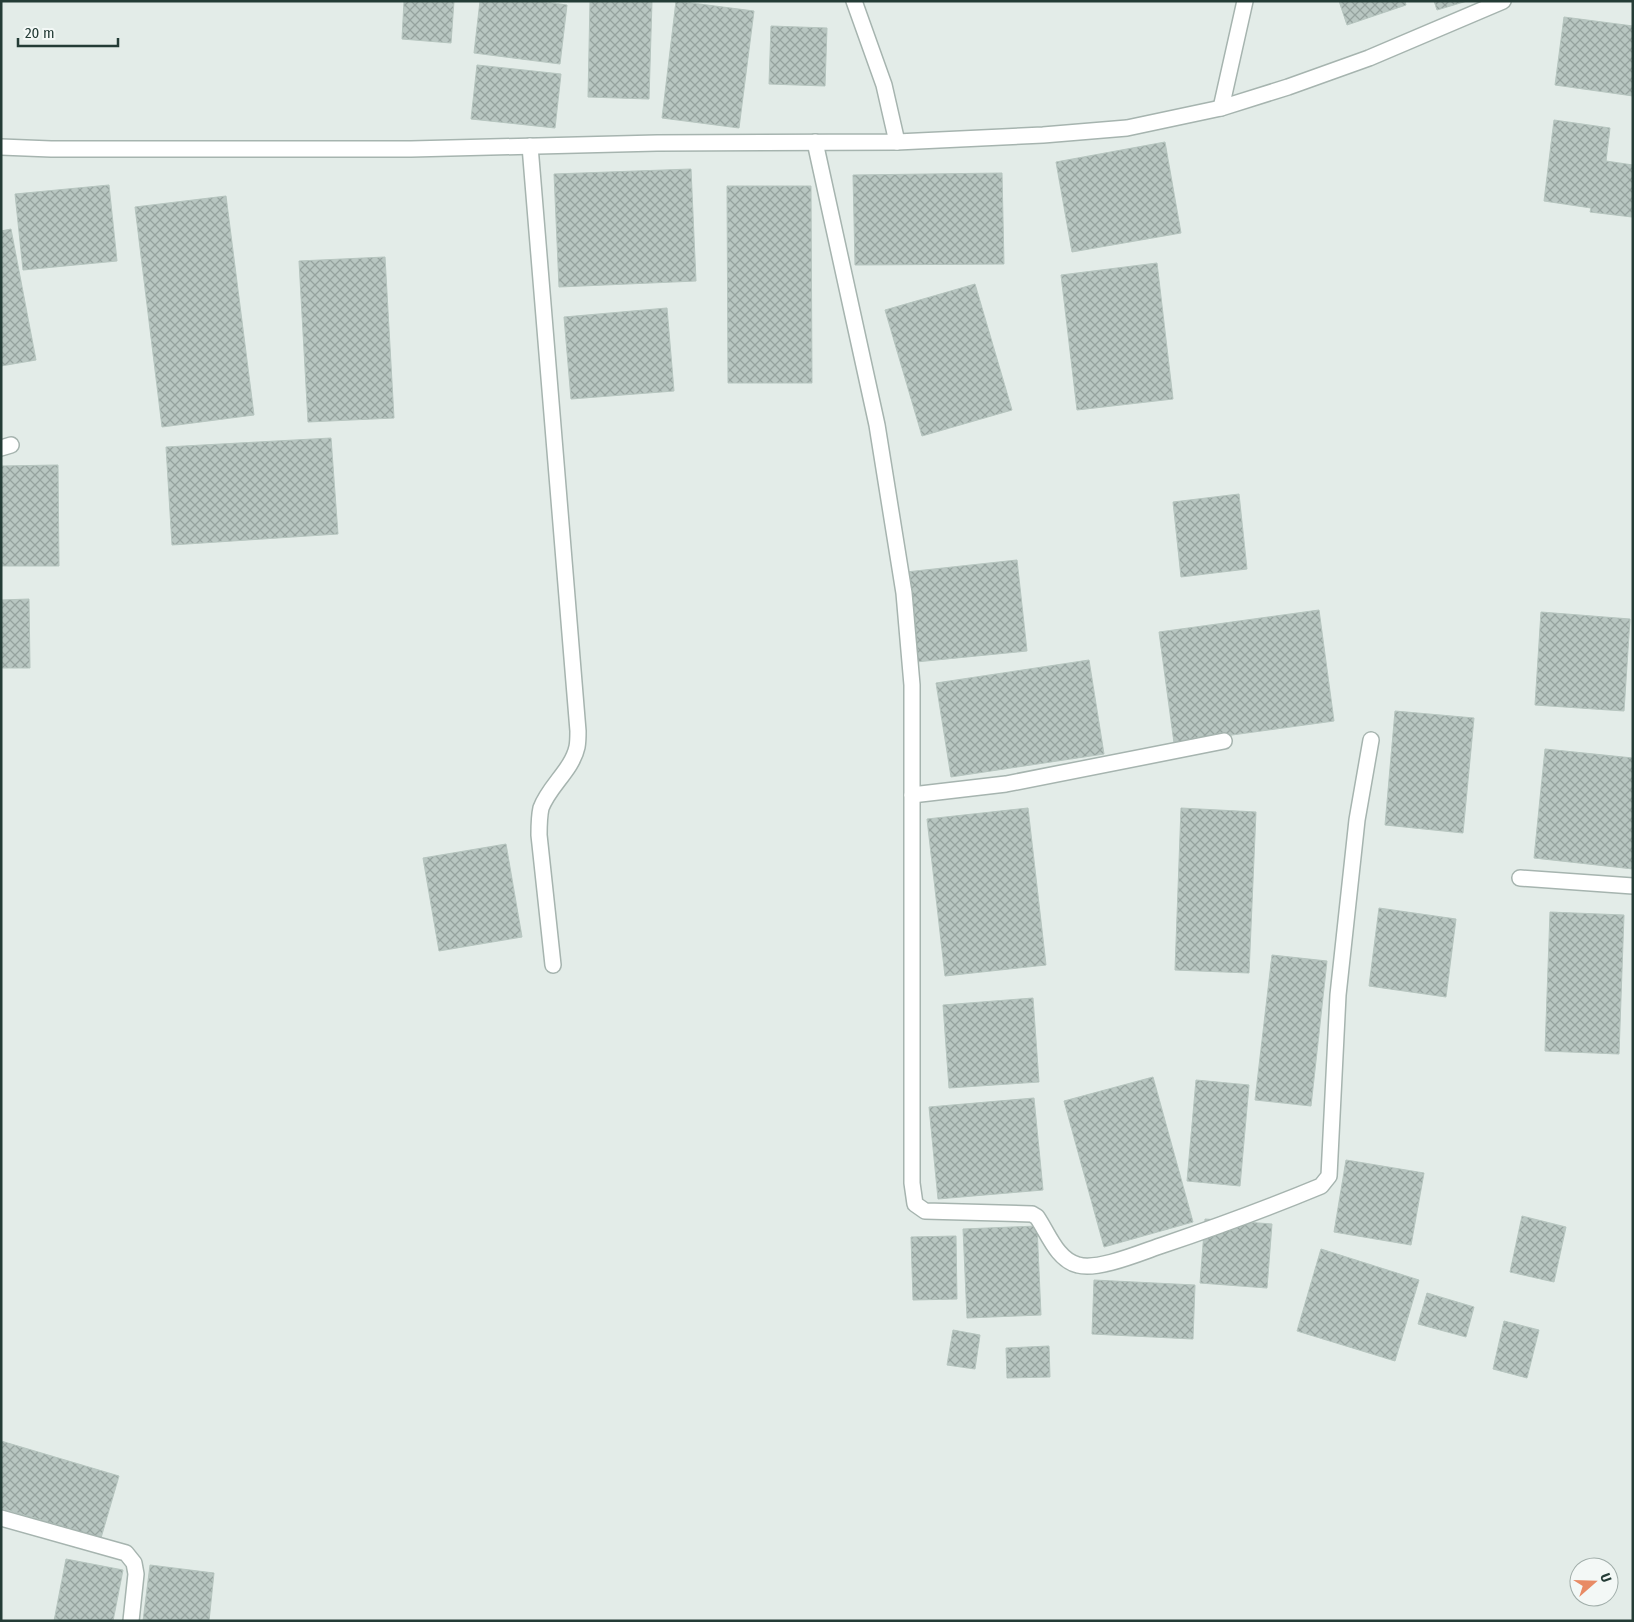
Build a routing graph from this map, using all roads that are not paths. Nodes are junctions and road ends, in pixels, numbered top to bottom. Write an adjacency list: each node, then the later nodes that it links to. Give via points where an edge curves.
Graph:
1 (854, 1): 6 (street, via 884,84)
2 (1245, 1): 4 (street)
3 (1503, 1): 4 (street, via 1369,58)
4 (1221, 108): 6 (street, via 1127,128 1044,136)
5 (816, 142): 6 (street); 7 (street); 11 (street, via 876,425 904,592 912,685)
6 (897, 142)
7 (530, 146): 8 (street, via 411,149); 14 (street, via 578,731 577,747 546,798 540,818)
8 (1, 147)
9 (1371, 740): 11 (street, via 1357,820 1338,995 1327,1181 1250,1215 1092,1266 1069,1262 1038,1216 925,1211 915,1204 912,1183)
10 (1224, 741): 11 (street, via 1006,784)
11 (912, 795)
12 (1520, 878): 13 (street)
13 (1633, 886)
14 (553, 965)
15 (1, 1518): 16 (street, via 126,1553 134,1563 136,1574)
16 (131, 1621)

